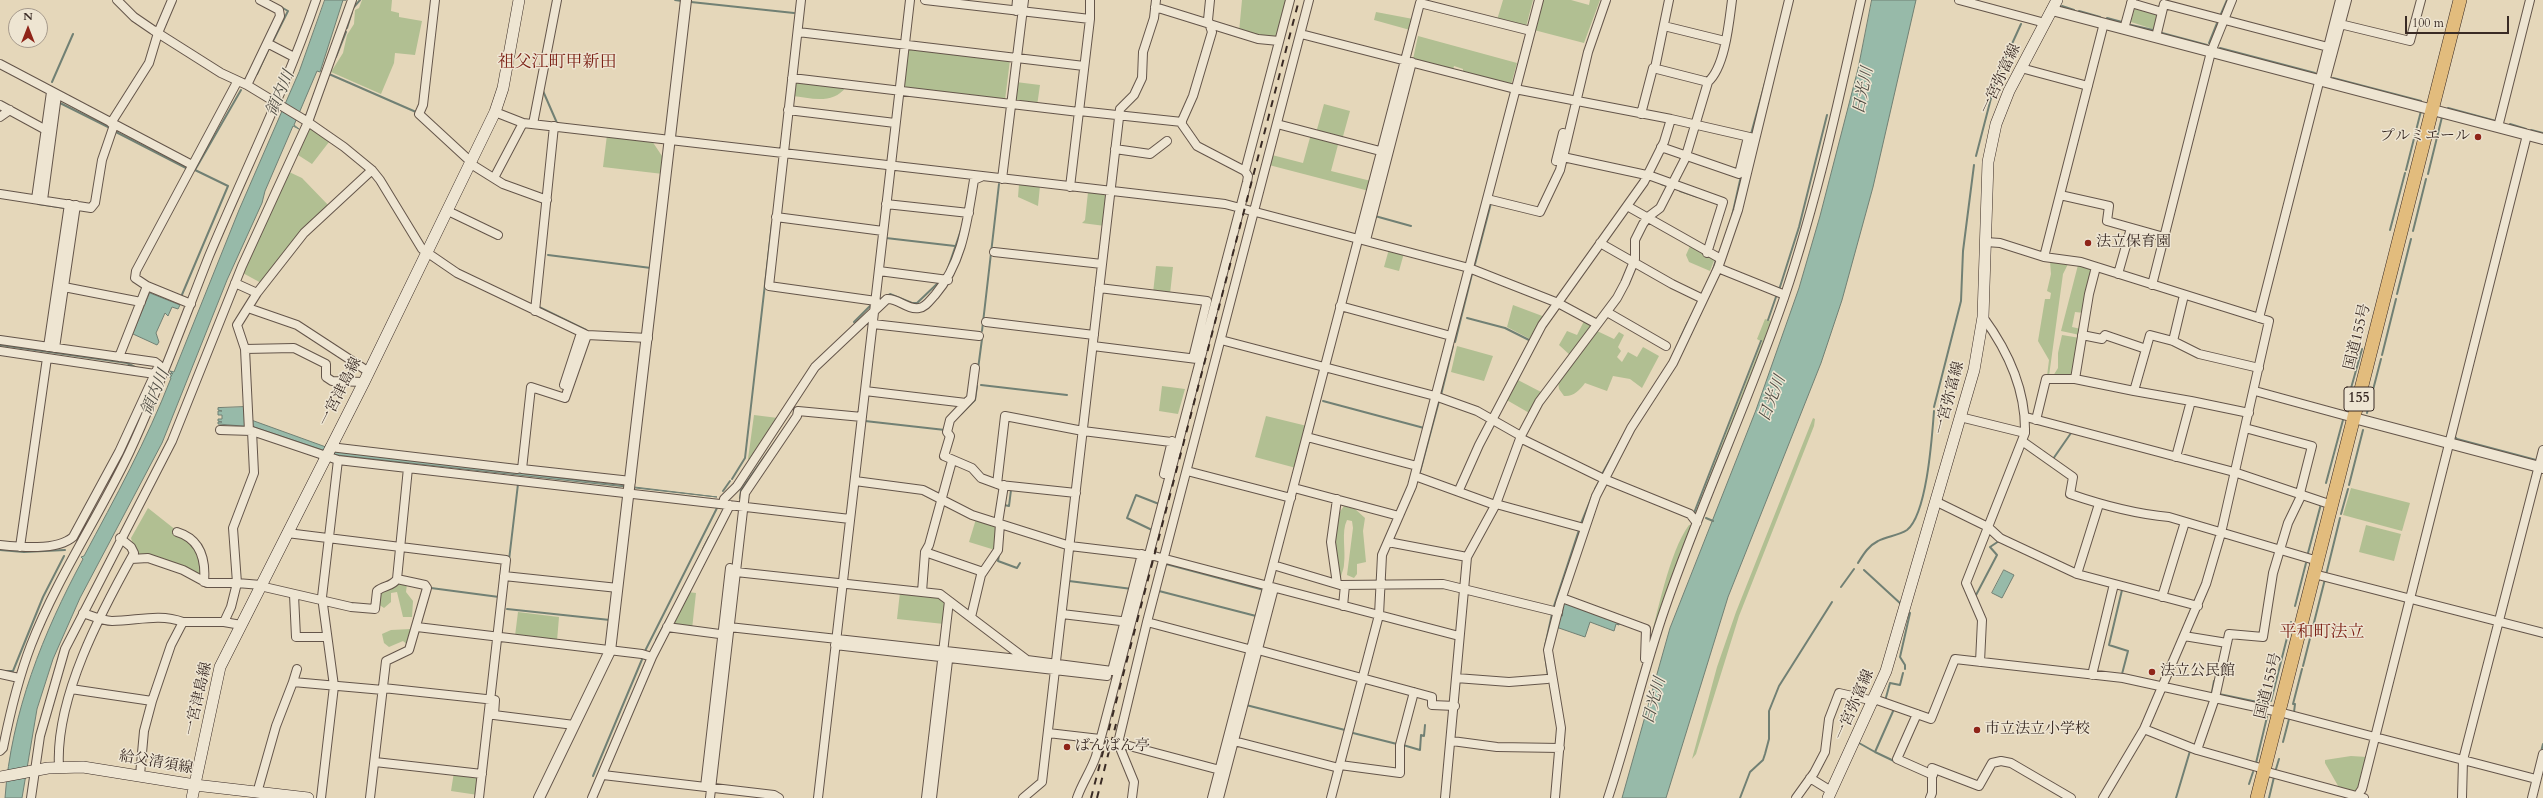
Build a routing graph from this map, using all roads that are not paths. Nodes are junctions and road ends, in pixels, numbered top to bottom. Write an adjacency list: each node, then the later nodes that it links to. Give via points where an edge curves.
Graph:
1 (116, 0): 48 (street, via 134,17)
2 (172, 0): 48 (street)
3 (260, 0): 53 (street, via 279,10 280,16)
4 (316, 0): 57 (street)
5 (352, 0): 86 (street)
6 (435, 0): 108 (street, via 423,105 419,114)
7 (519, 0): 80 (main road, 一宮津島線, via 503,88)
8 (557, 0): 91 (street)
9 (686, 0): 100 (street)
10 (801, 0): 47 (street)
11 (910, 0): 54 (street)
12 (925, 0): 36 (street)
13 (1017, 0): 36 (street)
14 (1024, 0): 36 (street)
15 (1090, 0): 38 (street)
16 (1210, 0): 40 (street)
17 (1290, 0): 51 (street)
18 (1309, 0): 49 (street)
19 (1539, 0): 46 (street)
20 (1606, 0): 73 (street)
21 (1669, 0): 44 (street)
22 (1732, 0): 52 (street)
23 (1789, 0): 98 (street)
24 (1861, 0): 160 (street, via 1813,204)
25 (1959, 0): 33 (street)
26 (2232, 0): 39 (street)
27 (2340, 0): 55 (street)
28 (2346, 0): 43 (street)
29 (2421, 0): 43 (street, via 2410,41)
30 (2460, 0): 79 (highway, 国道155号 / 155)
31 (2530, 0): 95 (street)
32 (2132, 2): 37 (street); 45 (street)
33 (1978, 3): 41 (street)
34 (1155, 4): 40 (street); 83 (street, via 1154,18 1144,52 1142,78 1134,95 1120,109)
35 (2054, 5): 41 (main road, 一宮弥富線); 42 (street)
36 (1020, 12): 38 (street); 58 (street)
37 (2162, 12): 39 (street, via 2164,4); 50 (street)
38 (1090, 19): 61 (street)
39 (2224, 20): 55 (street); 56 (street)
40 (1210, 24): 51 (street, via 1258,39); 87 (street, via 1212,32)
41 (2046, 24): 63 (main road, 一宮弥富線)
42 (2104, 24): 45 (street); 69 (street)
43 (2340, 24): 65 (street)
44 (1664, 26): 52 (street); 62 (street)
45 (2124, 29): 50 (street)
46 (1531, 31): 59 (street, via 1420,3); 70 (street)
47 (798, 32): 54 (street); 64 (street)
48 (158, 33): 66 (street); 90 (street, via 149,63)
49 (1301, 34): 59 (street); 92 (street)
50 (2156, 37): 56 (street)
51 (1279, 41): 112 (street)
52 (1725, 41): 67 (street, via 1716,75)
53 (267, 43): 57 (street); 68 (street)
54 (905, 45): 58 (street); 71 (street)
55 (2328, 47): 65 (street)
56 (2211, 52): 65 (street); 137 (street)
57 (294, 57): 74 (street)
58 (1017, 58): 61 (street); 76 (street)
59 (1408, 62): 70 (street); 104 (street); 138 (street)
60 (0, 64): 72 (street)
61 (1084, 66): 81 (street)
62 (1655, 68): 67 (street); 82 (street)
63 (2021, 68): 69 (street); 139 (main road, 一宮弥富線, via 2001,110 1990,151)
64 (792, 78): 71 (street); 78 (street)
65 (2322, 81): 79 (street); 173 (street)
66 (237, 82): 68 (street); 109 (street)
67 (1708, 82): 93 (street)
68 (247, 85): 74 (street)
69 (2088, 86): 121 (street)
70 (1515, 89): 73 (street); 122 (street)
71 (899, 91): 76 (street); 89 (street)
72 (54, 94): 90 (street); 96 (street); 123 (street)
73 (1574, 101): 82 (street); 107 (street)
74 (276, 103): 86 (street); 166 (street)
75 (0, 105): 77 (street)
76 (1012, 105): 81 (street); 116 (street)
77 (10, 110): 84 (street); 96 (street)
78 (788, 110): 89 (street); 105 (street)
79 (2432, 110): 95 (street); 212 (highway, 国道155号 / 155)
80 (495, 112): 88 (street); 108 (main road, 一宮津島線)
81 (1079, 112): 83 (street); 118 (street)
82 (1641, 114): 85 (street)
83 (1119, 115): 87 (street); 103 (street)
84 (0, 117)
85 (1671, 119): 93 (street); 102 (street)
86 (307, 121): 111 (street); 154 (street)
87 (1182, 122): 112 (street, via 1197,146)
88 (523, 123): 91 (street); 115 (street)
89 (895, 123): 110 (street)
90 (113, 124): 109 (street); 126 (street, via 102,160 95,203 92,208)
91 (533, 124): 94 (street)
92 (1277, 124): 104 (street); 130 (street)
93 (1694, 125): 98 (street); 106 (street)
94 (554, 126): 100 (street); 124 (street)
95 (2498, 127): 97 (street)
96 (46, 130): 123 (street)
97 (2527, 135): 99 (street); 224 (street)
98 (1751, 137): 106 (street, via 1740,174); 145 (street, via 1738,210)
99 (2543, 139)
100 (670, 140): 105 (street); 182 (street)
101 (1167, 141): 103 (street, via 1150,154)
102 (1661, 147): 106 (street); 114 (street)
103 (1115, 149): 119 (street)
104 (1380, 151): 138 (street)
105 (783, 154): 110 (street); 133 (street)
106 (1686, 156): 117 (street)
107 (1559, 159): 114 (street); 122 (street, via 1560,170 1540,212)
108 (471, 163): 115 (street); 129 (main road, 一宮津島線)
109 (192, 165): 156 (street, via 136,271 135,278)
110 (890, 166): 113 (street); 125 (street)
111 (372, 170): 142 (street, via 422,249); 159 (street, via 304,233)
112 (1245, 171): 128 (street, via 1248,176)
113 (980, 177): 116 (street); 131 (street, via 974,180)
114 (1647, 177): 117 (street); 127 (street)
115 (494, 178): 124 (street)
116 (1002, 179): 118 (street)
117 (1672, 184): 132 (street, via 1660,208); 143 (street, via 1723,202)
118 (1070, 187): 119 (street)
119 (1111, 192): 128 (street); 147 (street)
120 (0, 194): 123 (street)
121 (2060, 195): 134 (street, via 2109,206 2107,221); 144 (street)
122 (1487, 199): 149 (street)
123 (39, 200): 126 (street)
124 (547, 200): 170 (street)
125 (886, 204): 131 (street); 135 (street)
126 (72, 205): 157 (street); 188 (street)
127 (1627, 206): 132 (street); 140 (street)
128 (1240, 207): 130 (street); 194 (street)
129 (448, 211): 136 (street); 142 (main road, 一宮津島線)
130 (1254, 211): 138 (street); 184 (street)
131 (969, 213): 153 (street)
132 (1648, 217): 143 (street); 146 (street, via 1635,240)
133 (776, 218): 135 (street); 163 (street, via 769,286)
134 (2131, 228): 137 (street); 152 (street)
135 (883, 231): 151 (street)
136 (498, 235)
137 (2164, 237): 155 (street)
138 (1362, 239): 149 (street); 167 (street)
139 (1986, 242): 144 (street, via 2000,243); 172 (main road, 一宮弥富線)
140 (1600, 243): 146 (street); 165 (street)
141 (994, 252): 147 (street)
142 (428, 253): 170 (street, via 457,273); 198 (main road, 一宮津島線)
143 (1707, 253): 145 (street)
144 (2044, 257): 148 (street)
145 (1718, 258): 150 (street)
146 (1634, 263): 162 (street); 171 (street, via 1617,298)
147 (1102, 264): 158 (street)
148 (2096, 267): 152 (street); 179 (street)
149 (1469, 268): 165 (street); 181 (street)
150 (1718, 268): 160 (street); 162 (street)
151 (879, 271): 153 (street); 163 (street)
152 (2118, 274): 155 (street)
153 (948, 280): 169 (street, via 920,308 887,299)
154 (236, 283): 159 (street); 264 (street, via 167,451)
155 (2152, 285): 161 (street)
156 (147, 286): 164 (street); 166 (street)
157 (64, 287): 164 (street); 188 (street)
158 (1099, 288): 178 (street); 194 (street, via 1207,301)
159 (257, 293): 168 (street)
160 (1785, 295): 258 (street)
161 (2184, 295): 173 (street); 185 (street)
162 (1701, 297): 238 (street, via 1673,363 1630,428)
163 (876, 301): 169 (street)
164 (141, 302): 192 (street)
165 (1558, 303): 176 (street); 213 (street, via 1542,325)
166 (191, 304): 338 (street, via 128,454 50,603)
167 (1340, 306): 181 (street); 195 (street)
168 (248, 308): 190 (street, via 237,329); 198 (street, via 297,325)
169 (875, 310): 175 (street); 253 (street, via 815,367 737,486 724,499)
170 (535, 311): 177 (street)
171 (1606, 312): 176 (street); 187 (street)
172 (1983, 317): 210 (main road, 一宮弥富線, via 1978,350); 211 (street, via 1998,338 2014,369)
173 (2259, 318): 197 (street, via 2269,321)
174 (986, 322): 178 (street)
175 (873, 324): 180 (street); 202 (street)
176 (1597, 324): 221 (street, via 1539,402)
177 (584, 334): 182 (street); 233 (street, via 561,392 527,381 527,402)
178 (1094, 334): 186 (street)
179 (2082, 335): 189 (street, via 2102,340 2105,335); 200 (street)
180 (979, 336)
181 (1451, 336): 205 (street)
182 (648, 338): 241 (street)
183 (0, 340): 188 (street)
184 (1221, 340): 195 (street); 234 (street)
185 (2173, 341): 189 (street, via 2150,335); 197 (street, via 2199,354)
186 (1093, 346): 194 (street); 218 (street)
187 (1666, 346)
188 (52, 347): 192 (street)
189 (2146, 348): 203 (street)
190 (245, 349): 201 (street, via 294,348 326,364 326,377 332,381); 217 (street)
191 (0, 351): 193 (street)
192 (119, 357): 199 (street, via 155,362 159,365)
193 (50, 358): 199 (street); 270 (street)
194 (1197, 359): 223 (street)
195 (1324, 367): 205 (street); 220 (street)
196 (975, 368): 207 (street, via 971,398)
197 (2260, 368): 204 (street)
198 (369, 372): 201 (main road, 一宮津島線)
199 (155, 374): 270 (street, via 119,452 72,538 62,544)
200 (2075, 379): 203 (street); 214 (street, via 2046,379)
201 (364, 382): 226 (main road, 一宮津島線)
202 (865, 391): 207 (street); 209 (street)
203 (2134, 391): 206 (street)
204 (2255, 391): 208 (street); 212 (street)
205 (1436, 396): 213 (street, via 1477,411); 230 (street)
206 (2191, 401): 208 (street); 227 (street)
207 (966, 403): 229 (street, via 950,420 947,432 950,436 944,456)
208 (2249, 413): 215 (street)
209 (862, 417): 239 (street); 253 (street, via 798,411 745,493)
210 (1960, 417): 219 (street); 249 (main road, 一宮弥富線)
211 (2026, 417): 214 (street); 219 (street)
212 (2354, 418): 224 (street); 252 (highway, 国道155号 / 155)
213 (1492, 420): 221 (street); 243 (street)
214 (2036, 420): 227 (street)
215 (2245, 428): 235 (street); 245 (street, via 2312,446)
216 (220, 430): 217 (street)
217 (250, 430): 226 (street); 286 (street, via 254,473 233,528)
218 (1083, 431): 223 (street); 240 (street, via 1005,416); 244 (street)
219 (2025, 433): 222 (street)
220 (1307, 437): 230 (street); 242 (street)
221 (1521, 437): 238 (street); 250 (street)
222 (2022, 441): 251 (street, via 2073,477 2070,494); 260 (street)
223 (1176, 442): 236 (street); 273 (street)
224 (2449, 443): 231 (street); 299 (street)
225 (2543, 450): 231 (street)
226 (328, 451): 228 (street); 233 (street); 262 (main road, 一宮津島線)
227 (2176, 456): 235 (street)
228 (338, 460): 232 (street); 265 (street)
229 (952, 461): 240 (street, via 972,468 981,478); 246 (street)
230 (1417, 466): 237 (street)
231 (2541, 467): 314 (street)
232 (408, 468): 233 (street); 268 (street)
233 (518, 470): 241 (street); 241 (street)
234 (1187, 471): 247 (street); 276 (street)
235 (2234, 472): 245 (street); 263 (street)
236 (1164, 474)
237 (1414, 476): 243 (street); 254 (street)
238 (1602, 478): 258 (street, via 1690,514); 259 (street)
239 (855, 481): 246 (street, via 923,490); 255 (street)
240 (1000, 484): 244 (street); 257 (street)
241 (630, 488): 253 (street); 293 (street)
242 (1294, 488): 247 (street); 248 (street)
243 (1459, 490): 250 (street)
244 (1076, 493): 269 (street)
245 (2301, 493): 252 (street); 271 (street)
246 (942, 498): 257 (street, via 972,515); 272 (street)
247 (1291, 498): 278 (street)
248 (1336, 499): 254 (street); 288 (street, via 1331,542)
249 (1937, 502): 260 (street); 350 (main road, 一宮弥富線, via 1889,664)
250 (1495, 504): 259 (street); 275 (street)
251 (2099, 504): 256 (street); 281 (street)
252 (2332, 505): 277 (highway, 国道155号 / 155)
253 (733, 506): 255 (street); 279 (street); 317 (street); 318 (street)
254 (1399, 516): 266 (street)
255 (850, 519): 287 (street)
256 (2185, 522): 263 (street); 297 (street)
257 (999, 523): 269 (street); 280 (street, via 998,550)
258 (1697, 523): 331 (street)
259 (1581, 527): 298 (street)
260 (1988, 528): 281 (street, via 2000,538); 332 (street, via 1966,583 1982,620)
261 (177, 532): 285 (street, via 185,534 200,547 205,568)
262 (287, 533): 265 (street); 291 (main road, 一宮津島線)
263 (2221, 533): 271 (street); 303 (street)
264 (120, 538): 274 (street, via 131,547 134,553); 305 (street)
265 (328, 538): 268 (street); 300 (street)
266 (1388, 542): 275 (street); 289 (street, via 1382,555)
267 (0, 545): 270 (street)
268 (401, 546): 283 (street, via 504,558); 284 (street)
269 (1070, 546): 273 (street); 306 (street)
270 (22, 548)
271 (2280, 550): 277 (street); 325 (street, via 2273,573 2263,637 2229,634)
272 (925, 552): 280 (street); 295 (street)
273 (1146, 555): 276 (street); 312 (street)
274 (131, 558): 285 (street, via 155,561 183,570); 308 (street)
275 (1466, 558): 294 (street)
276 (1164, 559): 292 (street); 313 (street)
277 (2318, 561): 282 (highway, 国道155号 / 155)
278 (1273, 565): 288 (street); 292 (street)
279 (736, 572): 287 (street); 318 (street)
280 (983, 572): 309 (street)
281 (2077, 574): 290 (street)
282 (2314, 574): 299 (street); 353 (highway, 国道155号 / 155)
283 (504, 576): 293 (street); 323 (street)
284 (398, 579): 300 (street, via 393,585 377,591 375,610); 316 (street, via 425,585 427,588)
285 (204, 582): 286 (street)
286 (237, 583): 291 (street); 311 (street)
287 (843, 584): 295 (street); 324 (street)
288 (1341, 584): 289 (street); 302 (street)
289 (1381, 584): 294 (street, via 1428,582); 307 (street)
290 (2114, 584): 297 (street); 337 (street)
291 (261, 585): 296 (street); 315 (main road, 一宮津島線)
292 (1271, 587): 302 (street); 326 (street)
293 (618, 588): 327 (street)
294 (1463, 589): 304 (street); 320 (street)
295 (922, 592): 301 (street, via 940,594)
296 (294, 595): 300 (street); 322 (street, via 296,637)
297 (2162, 597): 303 (street)
298 (1562, 598): 304 (street); 331 (street, via 1646,629)
299 (2410, 599): 314 (street); 358 (street)
300 (322, 600): 322 (street)
301 (949, 601): 309 (street); 328 (street)
302 (1343, 606): 307 (street)
303 (2198, 606): 321 (street)
304 (1555, 611): 363 (street, via 1548,650 1560,714)
305 (82, 613): 308 (street); 373 (street, via 57,670)
306 (1062, 614): 312 (street); 333 (street)
307 (1379, 615): 320 (street); 339 (street)
308 (99, 618): 310 (street, via 112,621 152,617); 345 (street)
309 (970, 618): 330 (street)
310 (183, 622): 311 (street); 351 (street, via 171,645)
311 (224, 622): 315 (street)
312 (1129, 622): 335 (street)
313 (1147, 622): 326 (street); 362 (street)
314 (2499, 622): 319 (street); 367 (street)
315 (241, 625): 381 (main road, 一宮津島線, via 220,667)
316 (416, 627): 323 (street); 346 (street, via 409,650 386,661)
317 (667, 627): 318 (street); 329 (street)
318 (727, 632): 324 (street); 382 (street)
319 (2543, 634)
320 (1458, 636): 340 (street)
321 (2184, 636): 325 (street); 344 (street)
322 (326, 637): 343 (street)
323 (498, 637): 327 (street); 349 (street)
324 (836, 642): 328 (street); 397 (street)
325 (2227, 643): 348 (street)
326 (1256, 650): 339 (street); 360 (street)
327 (610, 651): 329 (street); 355 (street)
328 (945, 655): 330 (street); 333 (street); 398 (street); 399 (street)
329 (652, 657): 376 (street)
330 (1027, 660): 333 (street)
331 (1646, 662): 408 (street)
332 (1980, 662): 337 (street); 354 (street, via 1955,659 1931,719)
333 (1056, 667): 335 (street); 357 (street)
334 (297, 669): 342 (street)
335 (1116, 672): 359 (street)
336 (0, 674): 338 (street)
337 (2092, 674): 344 (street)
338 (19, 678): 365 (street, via 3,748)
339 (1363, 678): 347 (street); 370 (street)
340 (1456, 678): 341 (street, via 1509,682); 352 (street)
341 (1547, 679)
342 (293, 682): 343 (street); 383 (street, via 276,726)
343 (334, 686): 346 (street); 390 (street)
344 (2162, 686): 348 (street); 356 (street)
345 (71, 689): 351 (street); 369 (street, via 63,724)
346 (383, 689): 349 (street); 368 (street)
347 (1414, 692): 352 (street, via 1432,697 1432,704); 370 (street, via 1400,745 1400,772)
348 (2215, 698): 353 (street); 364 (street)
349 (491, 700): 355 (street, via 495,700 494,716); 374 (street)
350 (1874, 700): 354 (street); 379 (street, via 1839,693 1829,719 1825,752); 384 (main road, 一宮弥富線)
351 (152, 701): 375 (street, via 144,731)
352 (1454, 706): 361 (street)
353 (2279, 712): 358 (street); 372 (highway, 国道155号 / 155)
354 (1917, 714): 377 (street, via 1897,759)
355 (574, 725): 393 (street)
356 (2144, 729): 364 (street); 412 (street)
357 (1048, 733): 359 (street); 400 (street, via 1042,782)
358 (2374, 737): 367 (street); 386 (street)
359 (1100, 739): 401 (street, via 1093,764 1082,781)
360 (1231, 740): 370 (street); 371 (street); 404 (street)
361 (1452, 741): 363 (street, via 1492,746); 406 (street)
362 (1118, 743): 371 (street); 402 (street, via 1134,782)
363 (1558, 748): 407 (street)
364 (2197, 750): 372 (street)
365 (0, 751)
366 (2543, 754): 380 (street)
367 (2464, 760): 380 (street); 414 (street)
368 (375, 762): 374 (street); 391 (street)
369 (59, 767): 373 (main road, 給父清須線); 375 (main road, 給父清須線, via 97,768)
370 (1339, 767): 405 (street)
371 (1220, 770): 403 (street)
372 (2264, 770): 386 (street); 413 (highway, 国道155号 / 155)
373 (33, 771): 378 (main road, 給父清須線); 387 (street)
374 (482, 774): 392 (street)
375 (140, 775): 381 (main road, 給父清須線)
376 (603, 775): 382 (street); 394 (street)
377 (1933, 775): 385 (street, via 1932,768 1979,786 1992,763 2001,761 2011,763); 410 (street)
378 (0, 777)
379 (1810, 778): 384 (street); 409 (street)
380 (2539, 779): 415 (street)
381 (195, 785): 383 (main road, 給父清須線); 388 (main road, 一宮津島線)
382 (708, 787): 395 (street); 396 (street, via 774,795)
383 (256, 794): 389 (main road, 給父清須線)
384 (1830, 795)
385 (2062, 796): 411 (street)
386 (2359, 797)
387 (31, 798)
388 (192, 798)
389 (308, 798)
390 (321, 798)
391 (370, 798)
392 (479, 798)
393 (539, 798)
394 (592, 798)
395 (710, 798)
396 (779, 798)
397 (818, 798)
398 (926, 798)
399 (932, 798)
400 (1023, 798)
401 (1077, 798)
402 (1132, 798)
403 (1212, 798)
404 (1219, 798)
405 (1331, 798)
406 (1445, 798)
407 (1555, 798)
408 (1608, 798)
409 (1796, 798)
410 (1930, 798)
411 (2071, 798)
412 (2103, 798)
413 (2257, 798)
414 (2462, 798)
415 (2532, 798)

